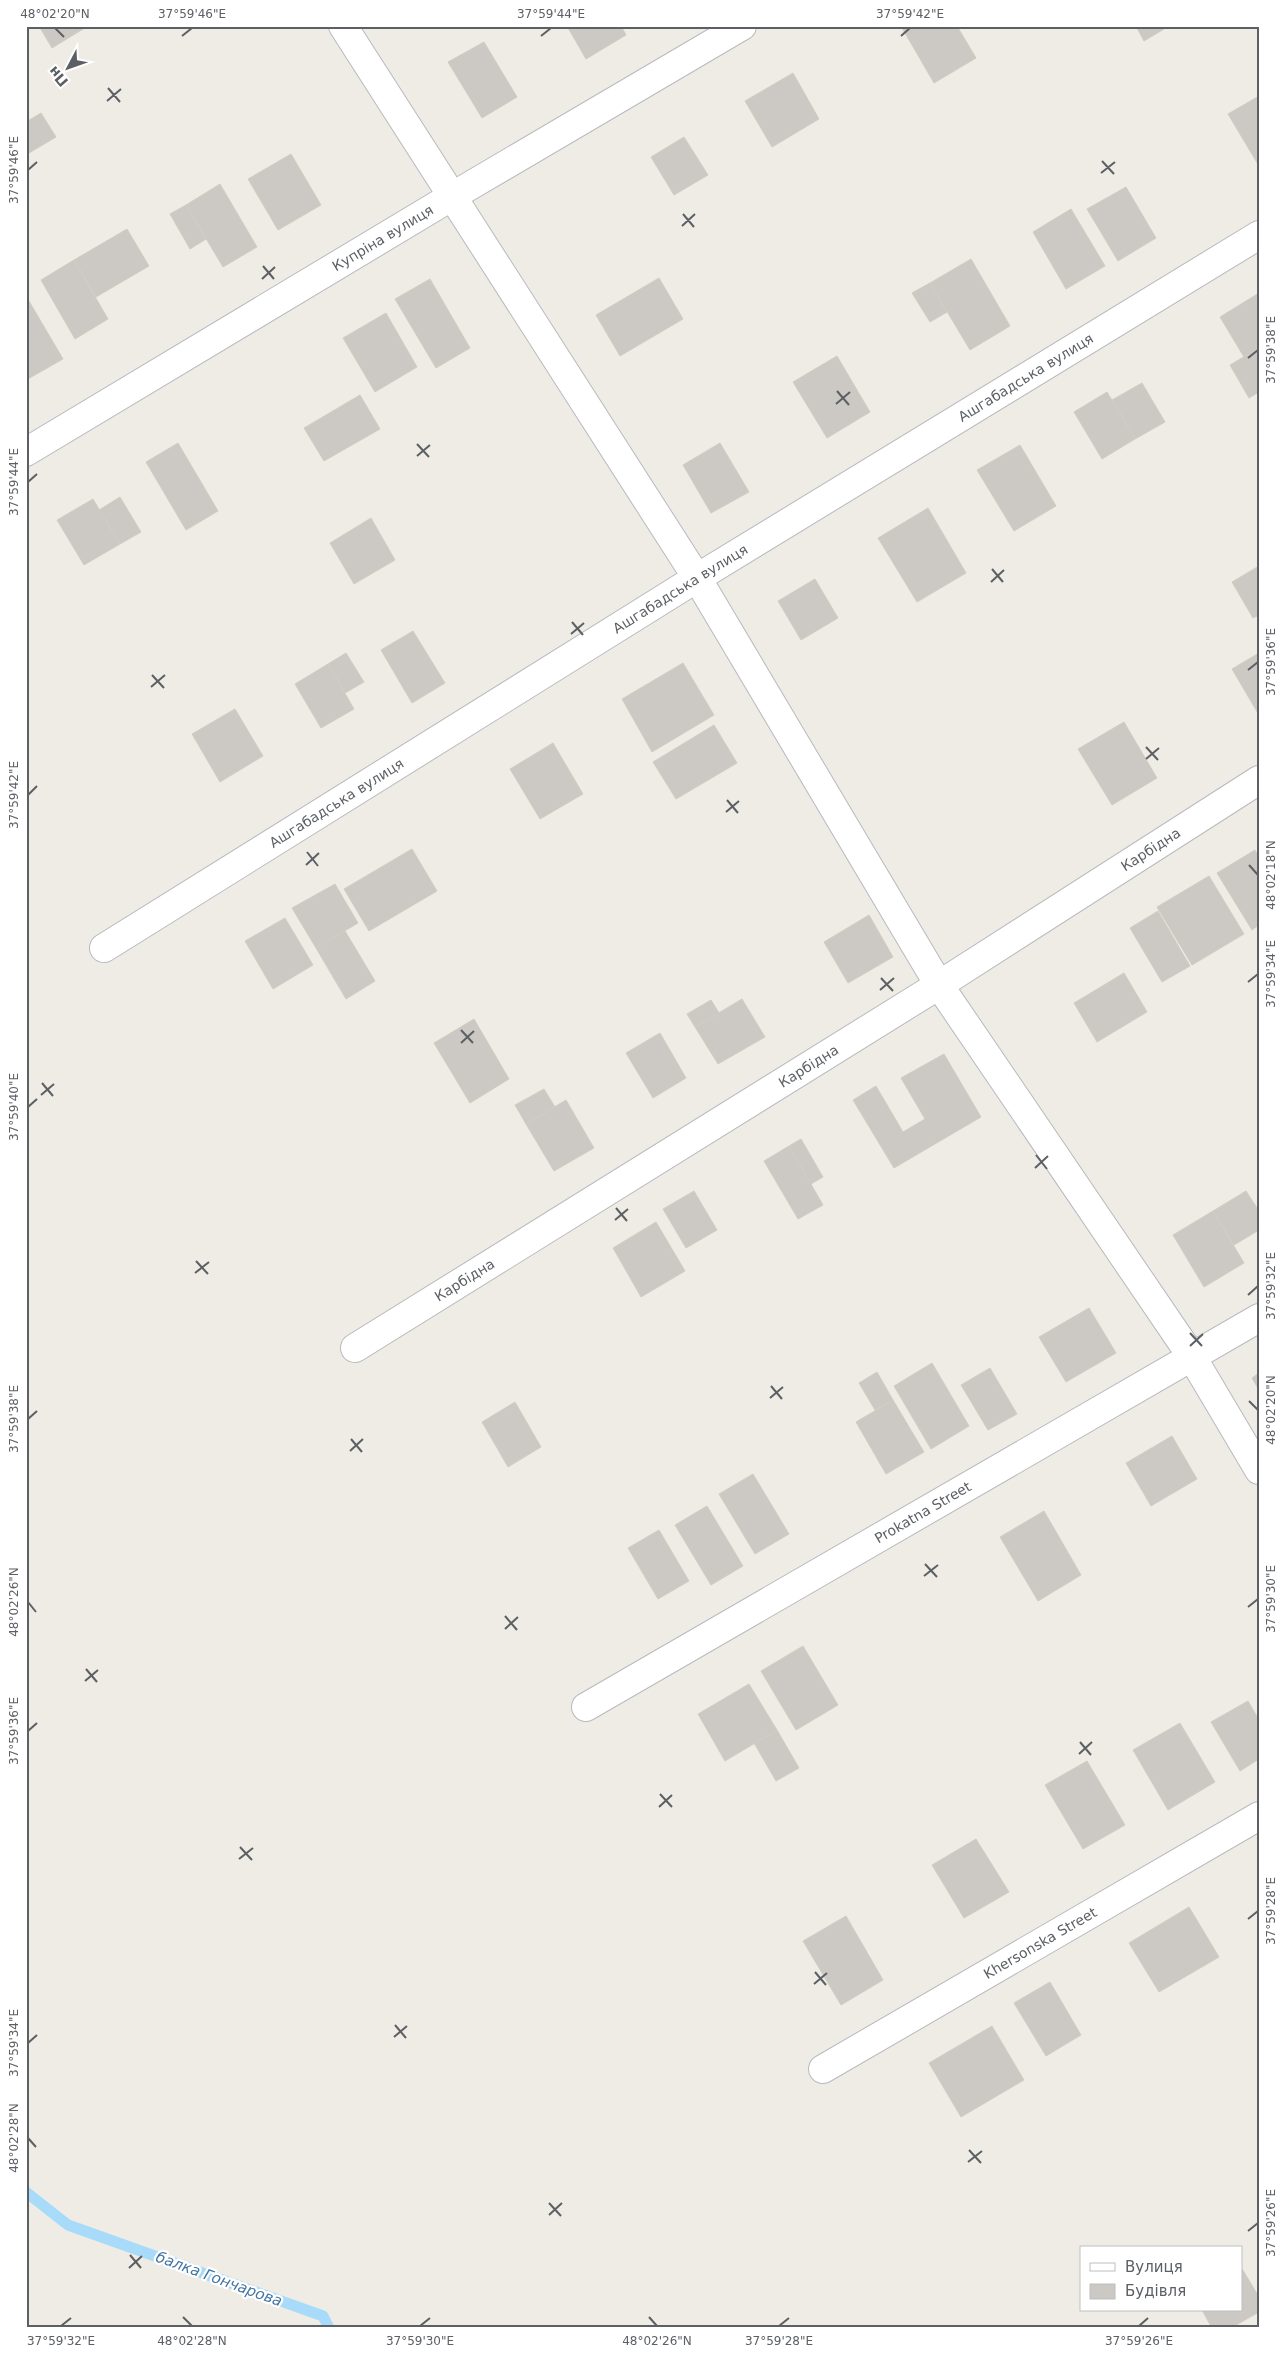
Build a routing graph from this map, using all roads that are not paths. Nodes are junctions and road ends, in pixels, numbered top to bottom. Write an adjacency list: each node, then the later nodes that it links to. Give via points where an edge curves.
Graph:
1 (343, 26): 3 (street)
2 (742, 26): 3 (street, Купріна вулиця)
3 (451, 197): 5 (street, Купріна вулиця); 6 (street)
4 (1259, 234): 6 (street, Ашгабадська вулиця)
5 (26, 452)
6 (697, 578): 8 (street, Ашгабадська вулиця); 9 (street)
7 (1259, 780): 9 (street, Карбідна)
8 (104, 948)
9 (939, 985): 11 (street, Карбідна); 12 (street)
10 (1259, 1318): 12 (street, Prokatna Street)
11 (355, 1348)
12 (1192, 1357): 13 (street); 14 (street, Prokatna Street)
13 (1259, 1470)
14 (586, 1707)
15 (1259, 1816): 16 (street, Khersonska Street)
16 (823, 2070)

